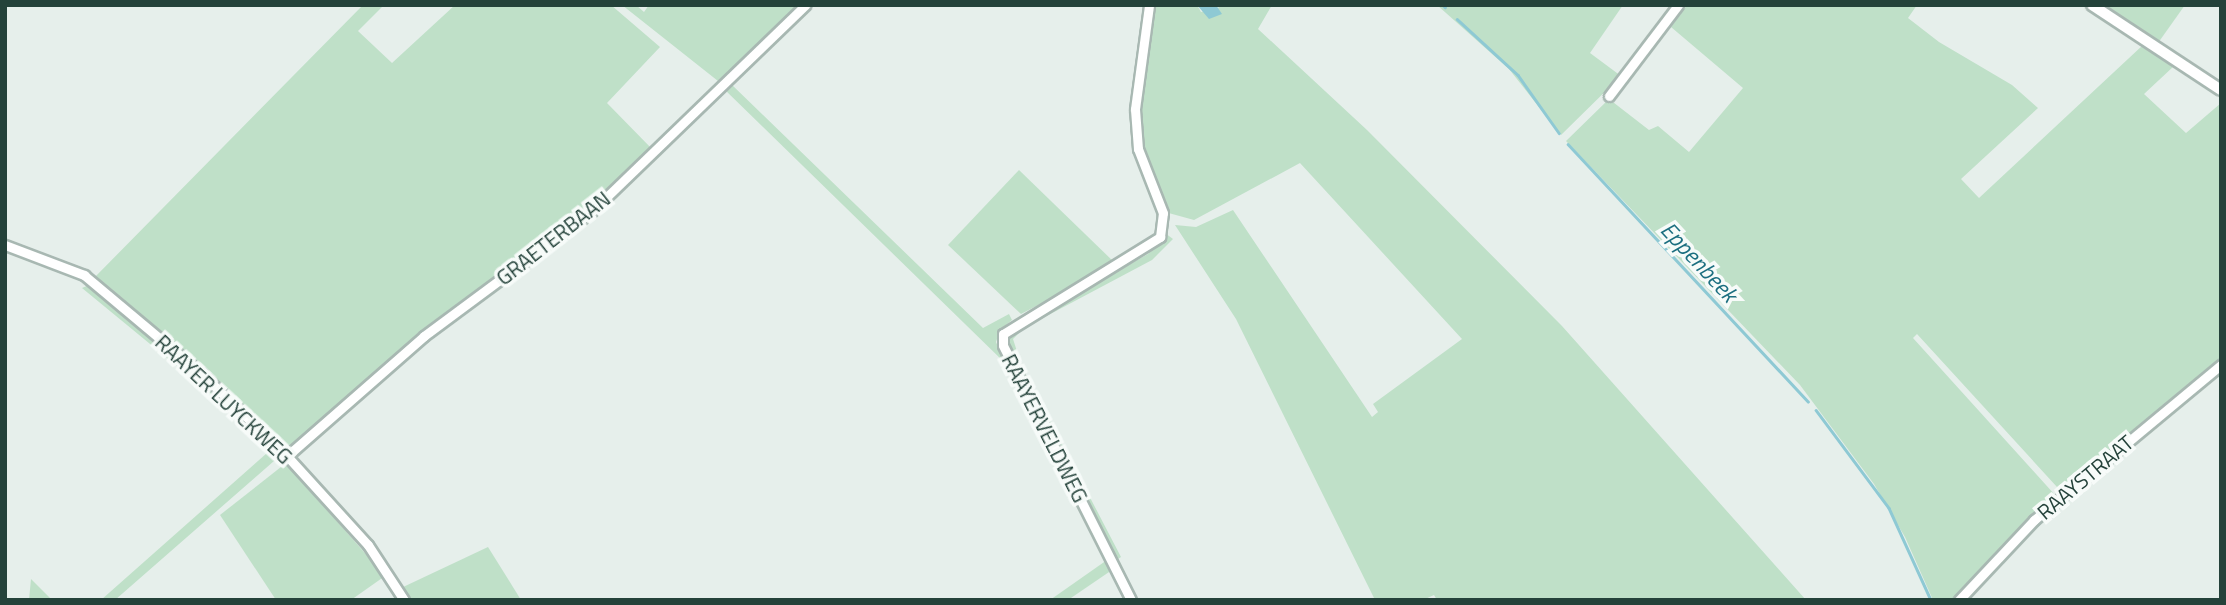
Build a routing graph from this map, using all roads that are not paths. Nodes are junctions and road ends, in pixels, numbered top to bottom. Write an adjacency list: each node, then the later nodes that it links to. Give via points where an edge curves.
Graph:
1 (805, 5): 9 (street, GRAETERBAAN, via 591,212 424,336)
2 (1149, 5): 11 (street, RAAYERVELDWEG, via 1135,110 1138,149 1163,213 1160,237 1003,334 1003,345)
3 (1678, 5): 6 (street)
4 (2092, 5): 5 (street)
5 (2221, 90)
6 (1609, 96)
7 (5, 245): 9 (street, RAAYER LUYCKWEG, via 84,275 203,376)
8 (2221, 365): 12 (street, RAAYSTRAAT, via 2034,520)
9 (287, 456): 10 (street, RAAYER LUYCKWEG, via 368,545)
10 (404, 600)
11 (1131, 600)
12 (1959, 600)

